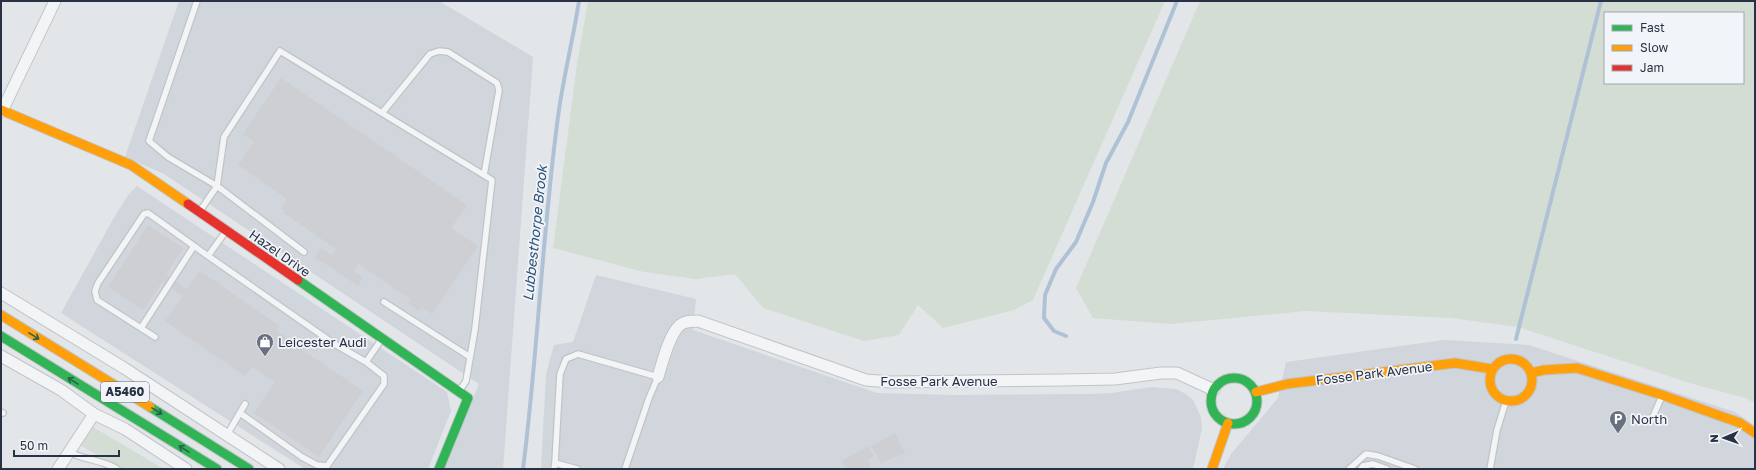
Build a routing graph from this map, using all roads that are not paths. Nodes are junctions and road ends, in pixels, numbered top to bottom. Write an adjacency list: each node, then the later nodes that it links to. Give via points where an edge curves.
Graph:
1 (55, 1): 3 (street)
2 (198, 1): 6 (lane, via 149,141 168,157)
3 (2, 110): 7 (street, Hazel Drive, via 131,166)
4 (382, 113): 5 (lane); 5 (lane, via 430,54 448,52 497,83 499,90); 6 (lane, via 280,51 224,137)
5 (484, 175): 20 (lane, via 492,180)
6 (217, 186): 7 (lane); 10 (lane)
7 (199, 212): 8 (street, Hazel Drive)
8 (226, 231): 11 (lane); 18 (street, Hazel Drive)
9 (194, 246): 11 (lane); 15 (lane); 15 (lane, via 148,214 144,214 98,283 95,291 97,300)
10 (304, 252)
11 (208, 256): 21 (lane, via 333,343)
12 (1, 293): 36 (street)
13 (384, 302): 20 (lane)
14 (1, 316): 43 (street, A5460, one-way to 43)
15 (141, 328): 17 (lane)
16 (1, 336): 42 (street, A5460, one-way to 16)
17 (155, 337)
18 (382, 339): 21 (lane); 26 (street, Hazel Drive)
19 (1, 356): 32 (street, via 61,390)
20 (470, 357): 26 (lane, via 466,381)
21 (366, 362): 31 (lane, via 384,376 384,384 327,466 317,465 302,457)
22 (1492, 369): 23 (street, via 1497,363 1510,358 1523,362); 27 (street, Fosse Park Avenue, via 1455,363 1287,384); 29 (street, via 1491,388 1494,394)
23 (1531, 373): 28 (street, via 1577,368); 29 (street, via 1529,392 1518,400)
24 (658, 377): 25 (street, Fosse Park Avenue, via 675,332 680,325 698,321 866,380 891,382 1115,379 1161,373 1177,374); 38 (lane, via 578,354 566,359 560,374); 47 (lane)
25 (1214, 390): 27 (street, via 1225,380 1239,378 1246,381); 34 (street, via 1213,410)
26 (459, 392): 45 (street, via 468,398)
27 (1256, 392): 34 (street, via 1257,400 1253,413 1242,422)
28 (1662, 395): 33 (lane); 35 (street, via 1740,423)
29 (1506, 401): 53 (lane, via 1497,430)
30 (245, 404): 31 (lane)
31 (240, 413): 36 (lane)
32 (94, 414): 37 (street); 41 (street, via 125,429)
33 (1651, 421)
34 (1228, 423): 48 (street)
35 (1755, 434)
36 (227, 435): 44 (street)
37 (70, 452): 39 (street); 40 (lane, via 80,458)
38 (555, 466): 46 (lane)
39 (58, 469)
40 (117, 469)
41 (186, 469)
42 (218, 469)
43 (249, 469)
44 (279, 469)
45 (439, 469)
46 (578, 469)
47 (624, 469)
48 (1212, 469)
49 (1348, 469): 52 (lane, via 1366,454)
50 (1361, 469): 51 (lane, via 1363,466 1374,464)
51 (1387, 469)
52 (1415, 469)
53 (1490, 469)

